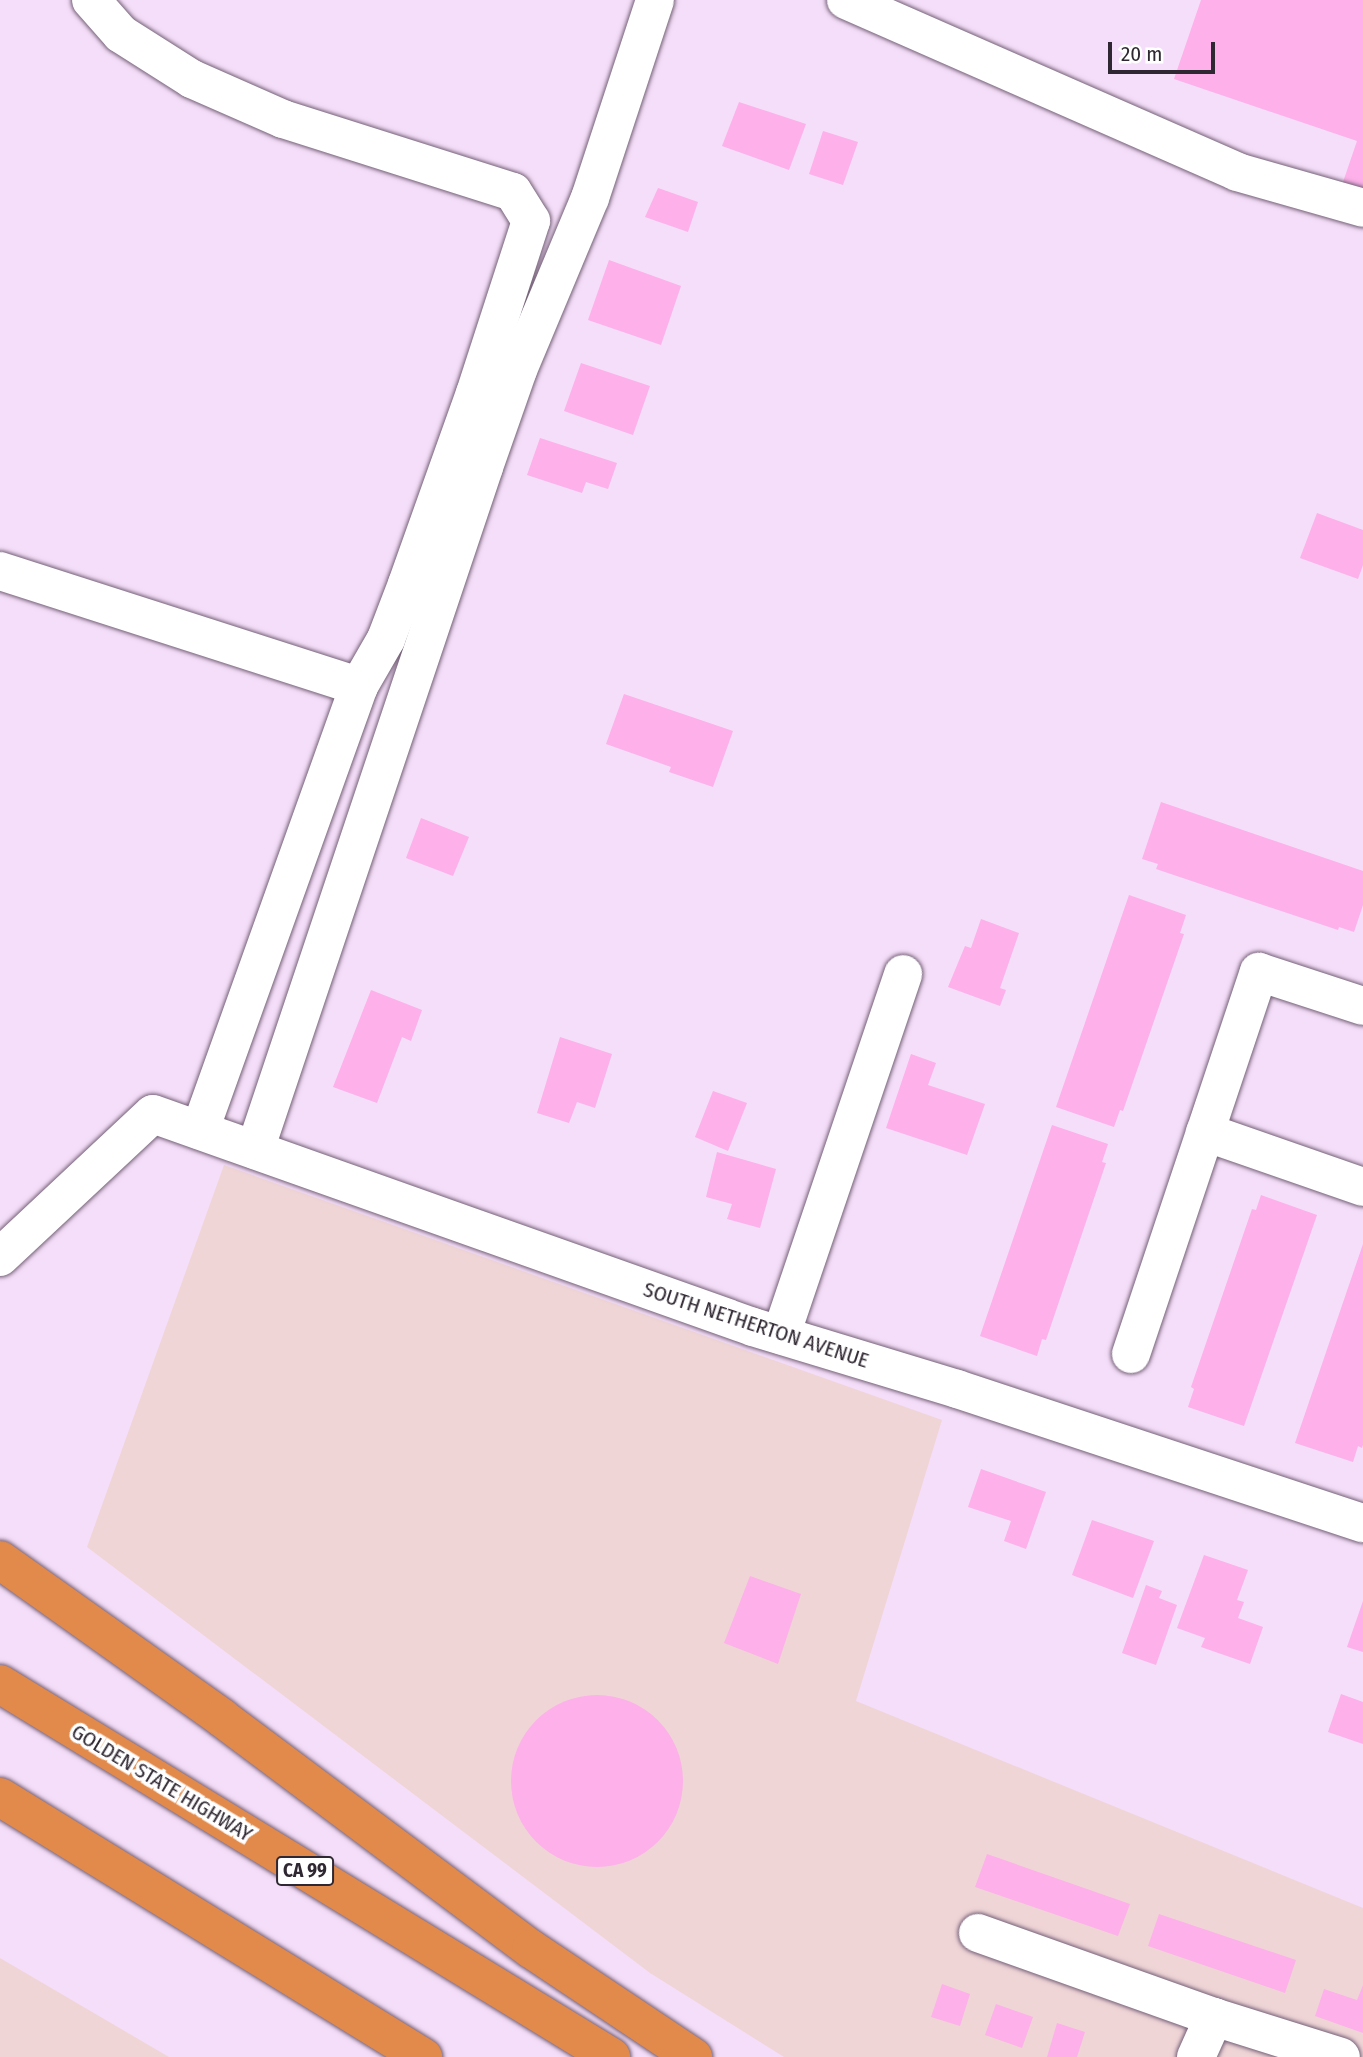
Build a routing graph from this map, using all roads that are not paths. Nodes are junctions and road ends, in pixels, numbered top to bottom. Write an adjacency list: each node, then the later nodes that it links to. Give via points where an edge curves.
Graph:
1 (91, 0): 6 (street, via 121,34 192,79 283,119 513,192 531,221 407,584 386,639)
2 (655, 0): 11 (street, via 590,198 518,370 484,467)
3 (846, 0): 4 (street, via 1237,172)
4 (1363, 208)
5 (0, 571): 6 (street)
6 (359, 686): 9 (street)
7 (903, 974): 14 (street)
8 (1363, 1006): 10 (street, via 1259,972)
9 (200, 1130): 11 (street, SOUTH NETHERTON AVENUE); 13 (street, SOUTH NETHERTON AVENUE, via 153,1114)
10 (1205, 1132): 12 (street); 15 (street)
11 (255, 1150): 14 (street, SOUTH NETHERTON AVENUE)
12 (1363, 1187)
13 (0, 1256)
14 (781, 1335): 16 (street, SOUTH NETHERTON AVENUE)
15 (1131, 1354)
16 (1363, 1523)
17 (0, 1560): 24 (highway, via 531,1949)
18 (0, 1684): 23 (highway, GOLDEN STATE HIGHWAY / CA 99)
19 (7, 1803): 22 (highway)
20 (978, 1933): 21 (street)
21 (1214, 2017): 25 (street); 26 (street)
22 (423, 2057)
23 (611, 2057)
24 (693, 2057)
25 (1196, 2057)
26 (1341, 2057)

